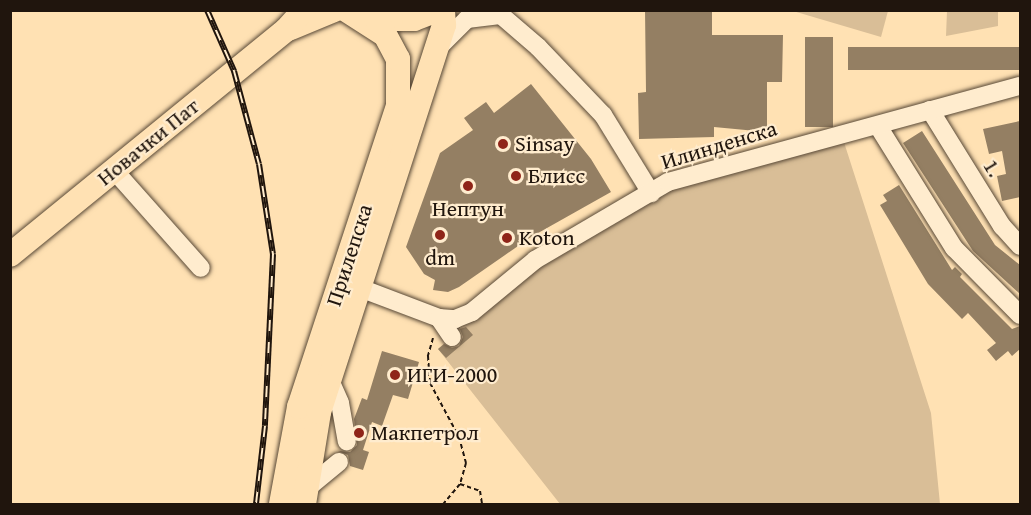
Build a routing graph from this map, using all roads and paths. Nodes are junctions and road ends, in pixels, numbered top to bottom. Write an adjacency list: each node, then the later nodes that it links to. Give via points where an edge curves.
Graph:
1 (304, 10): 8 (main road)
2 (334, 10): 8 (main road)
3 (346, 10): 9 (main road)
4 (374, 10): 5 (main road, via 397,19 414,19); 9 (main road, Прилепска)
5 (437, 10)
6 (443, 10): 10 (main road, Прилепска, via 444,25)
7 (493, 12): 10 (street, via 467,19 450,32); 15 (street, via 538,47 603,115)
8 (286, 30): 14 (main road, Новачки Пат)
9 (391, 40): 30 (main road, Прилепска, via 398,59 398,106 299,407)
10 (434, 54): 21 (main road, Прилепска)
11 (1020, 86): 12 (street, Илинденска)
12 (930, 110): 13 (street, Илинденска); 17 (street, 1.)
13 (878, 126): 15 (street, Илинденска, via 668,182); 22 (street, via 954,248)
14 (113, 169): 19 (main road, Новачки Пат); 20 (street)
15 (651, 193): 23 (street, Илинденска, via 535,260 472,312 455,319)
16 (1020, 221): 17 (street)
17 (1002, 226): 18 (street, 1.)
18 (1020, 246)
19 (10, 255)
20 (201, 268)
21 (360, 288): 23 (street, Илинденска); 25 (main road, Прилепска)
22 (1020, 315)
23 (439, 318): 24 (street); 28 (path, via 428,356 430,383 459,437 466,463)
24 (452, 337)
25 (329, 378): 26 (street, via 340,403); 29 (main road, Прилепска)
26 (347, 441)
27 (339, 462): 29 (street)
28 (460, 484): 31 (path); 32 (path, via 480,491)
29 (304, 497)
30 (279, 504)
31 (443, 504)
32 (482, 504)

